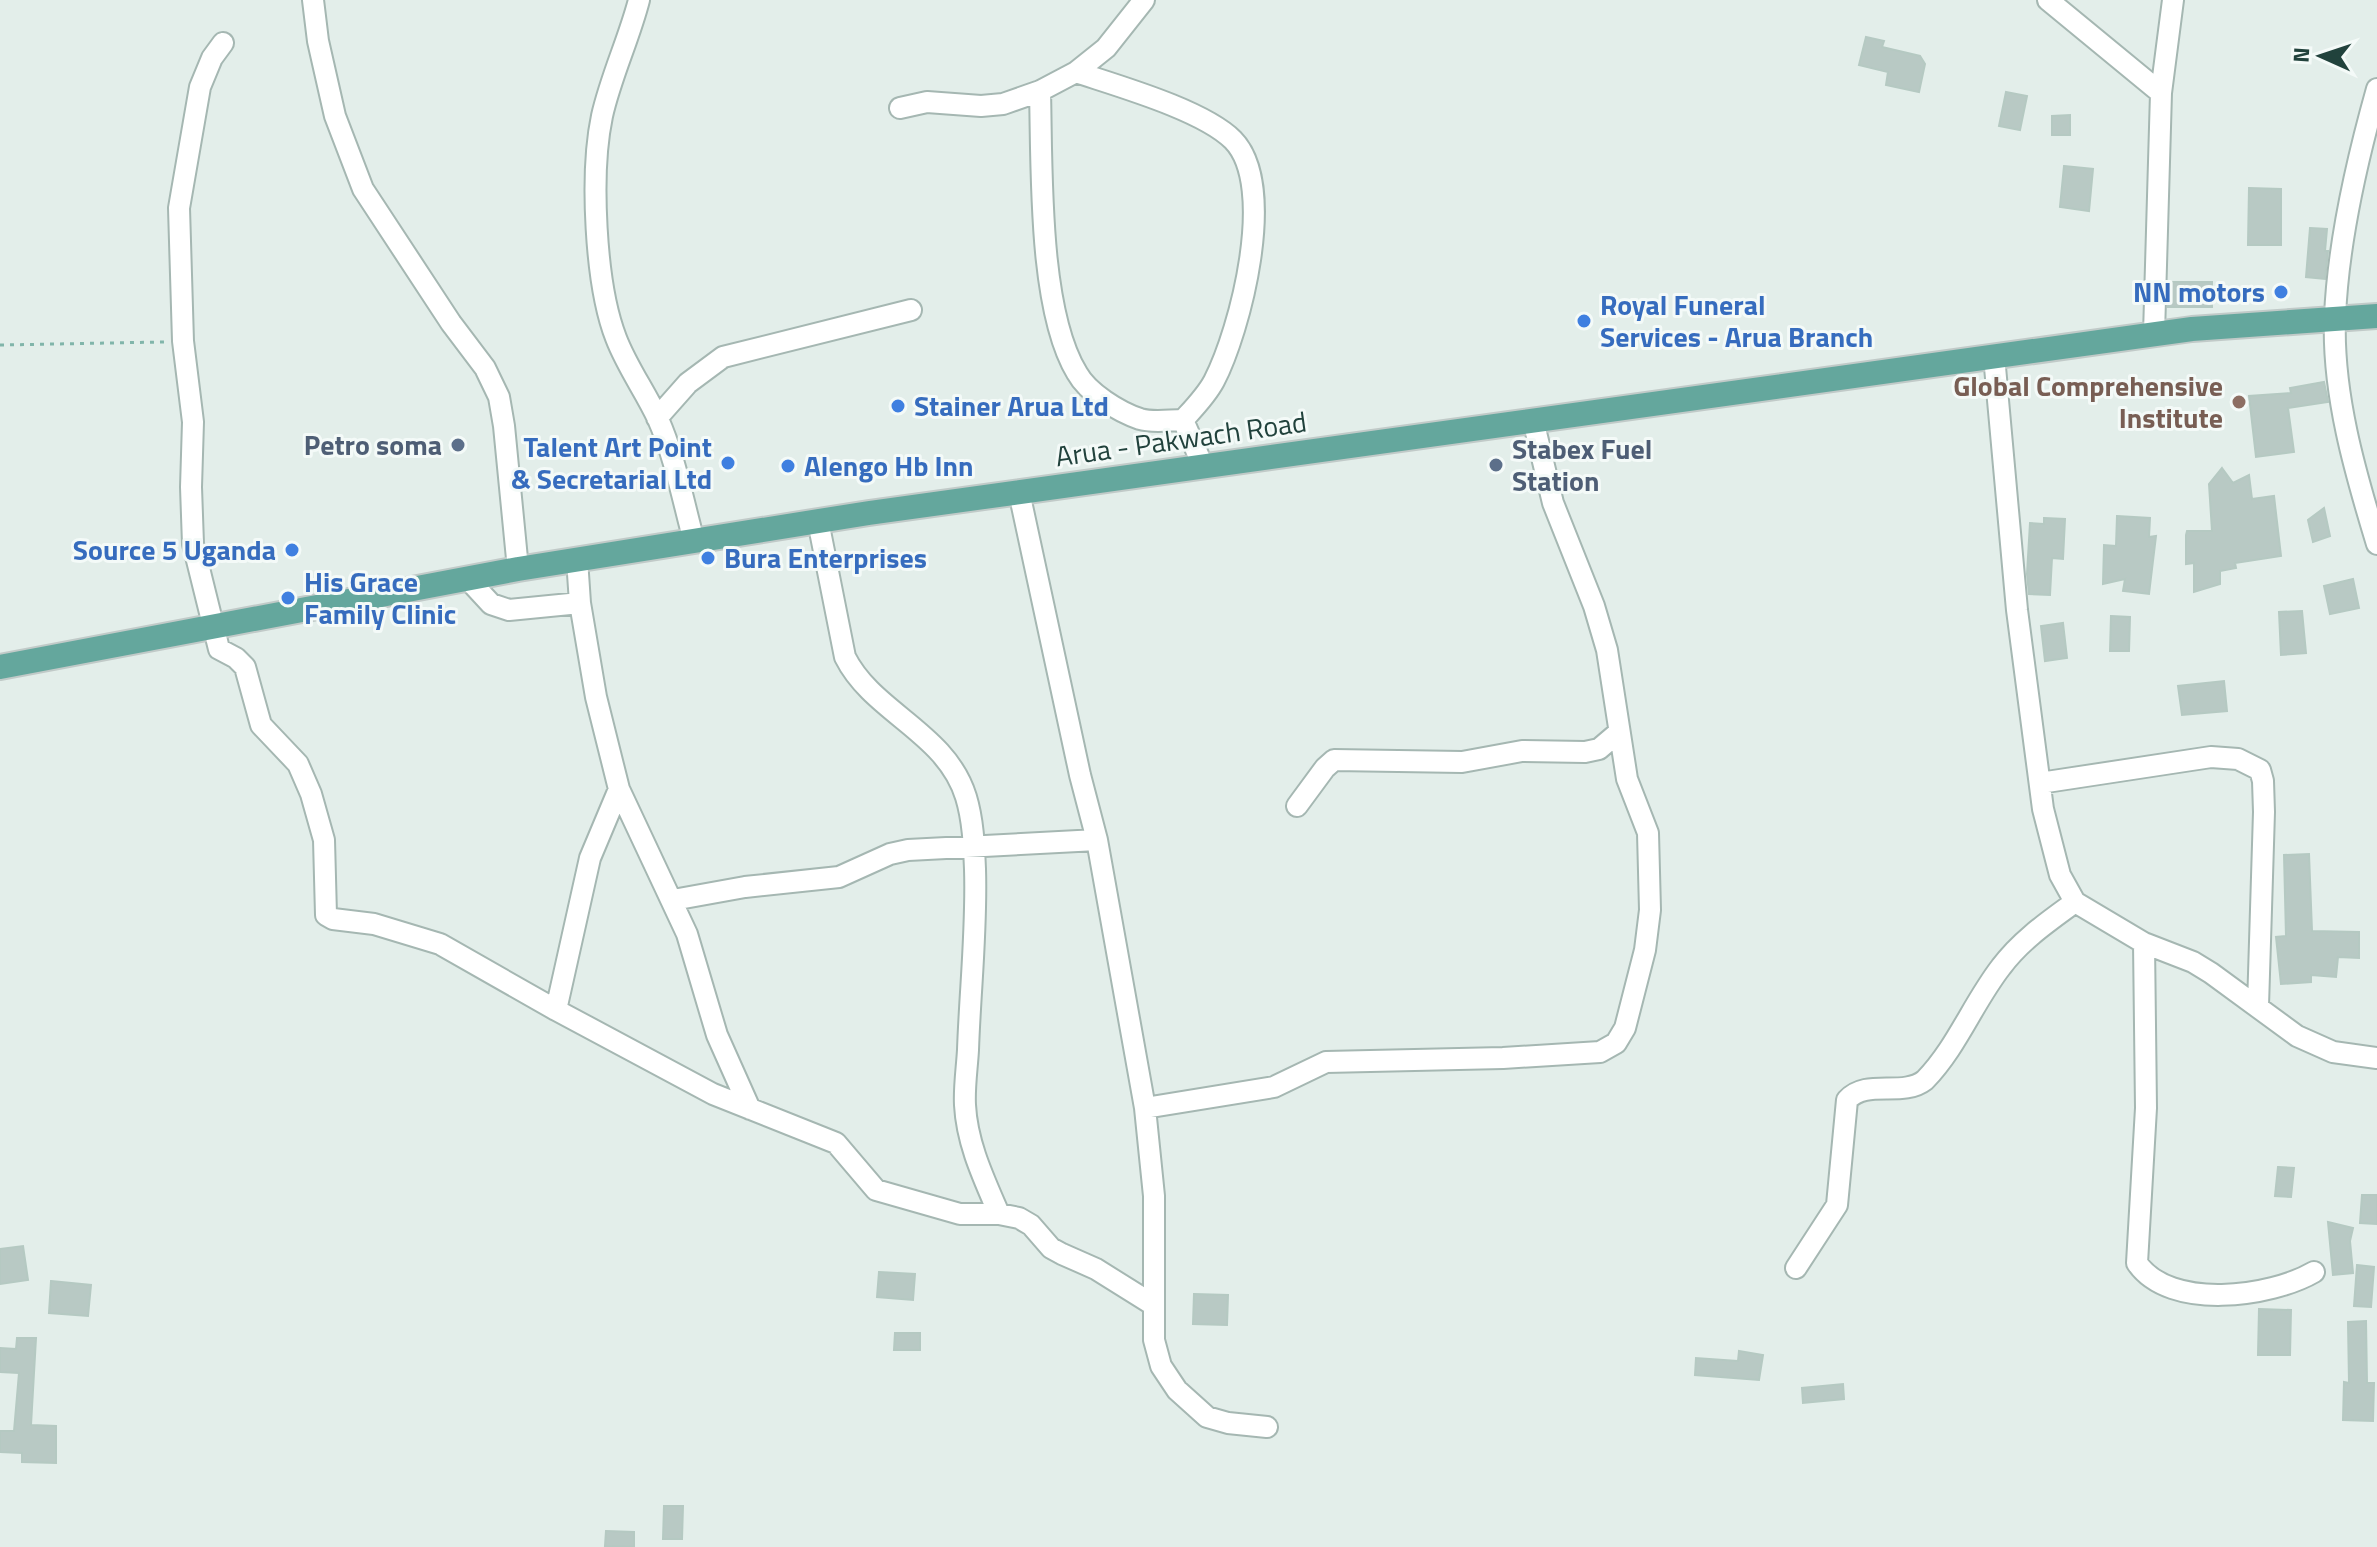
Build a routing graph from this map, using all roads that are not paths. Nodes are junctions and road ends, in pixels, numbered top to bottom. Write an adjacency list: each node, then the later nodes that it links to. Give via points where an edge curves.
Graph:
1 (313, 0): 26 (street, via 335,116 363,189 485,368 499,397)
2 (639, 0): 17 (street, via 602,116 599,253 616,338)
3 (1144, 0): 7 (street, via 1106,48)
4 (2048, 0): 10 (street)
5 (2173, 0): 10 (street)
6 (223, 43): 29 (street, via 200,87 179,208 183,341 193,422 193,544)
7 (1076, 72): 9 (street); 18 (street, via 1204,122 1235,142 1247,167 1256,223 1237,317 1212,386)
8 (2377, 89): 14 (street, via 2355,178)
9 (1040, 91): 11 (street, via 1003,104 927,102); 18 (street, via 1047,246 1056,319 1069,357 1078,376 1120,409 1142,420)
10 (2161, 93): 15 (street)
11 (900, 108)
12 (911, 310): 17 (street, via 723,357 688,383)
13 (2377, 316): 14 (main road, Arua - Pakwach Road)
14 (2335, 318): 15 (main road, Arua - Pakwach Road); 24 (street, via 2352,455)
15 (2154, 334): 16 (main road, Arua - Pakwach Road)
16 (1994, 356): 19 (main road, Arua - Pakwach Road); 32 (street, via 2017,610)
17 (657, 418): 23 (street)
18 (1183, 420): 20 (street)
19 (1533, 420): 20 (main road, Arua - Pakwach Road); 31 (street, via 1553,503 1607,650)
20 (1203, 466): 21 (main road, Arua - Pakwach Road)
21 (1019, 492): 22 (main road, Arua - Pakwach Road); 35 (street)
22 (818, 521): 23 (main road, Arua - Pakwach Road); 36 (street, via 845,657 864,685 948,759 966,795)
23 (694, 541): 25 (main road, Arua - Pakwach Road)
24 (2377, 544)
25 (577, 559): 26 (main road, Arua - Pakwach Road); 28 (street)
26 (518, 569): 27 (main road, Arua - Pakwach Road)
27 (467, 578): 28 (street, via 491,604 509,610); 29 (main road, Arua - Pakwach Road)
28 (580, 603): 33 (street)
29 (213, 627): 30 (main road, Arua - Pakwach Road); 41 (street, via 219,649 245,667 263,729 298,764 306,781 324,840 326,915 440,944)
30 (0, 667)
31 (1619, 732): 34 (street, via 1604,746 1585,752 1522,751 1462,762 1334,760); 43 (street, via 1627,779 1648,833 1650,910 1637,987 1616,1043 1600,1052 1558,1055 1326,1062 1274,1087)
32 (2040, 783): 38 (street, via 2057,867); 40 (street, via 2211,757 2238,759 2260,770 2264,812)
33 (619, 789): 37 (street); 41 (street, via 590,858)
34 (1297, 806)
35 (1097, 840): 36 (street); 43 (street)
36 (974, 847): 37 (street, via 908,850 839,877); 45 (street, via 977,912 965,1105 973,1149)
37 (673, 900): 44 (street, via 717,1035)
38 (2075, 902): 39 (street); 46 (street, via 2028,937 2002,965 1925,1080 1903,1089 1861,1089 1847,1100 1837,1205)
39 (2144, 943): 40 (street, via 2193,962); 47 (street, via 2146,1108 2138,1265 2159,1282 2195,1293 2264,1291)
40 (2258, 1006): 42 (street, via 2320,1047)
41 (556, 1010): 44 (street)
42 (2377, 1058)
43 (1145, 1108): 48 (street, via 1154,1196)
44 (750, 1109): 45 (street, via 836,1143 881,1192 960,1214)
45 (999, 1214): 48 (street, via 1031,1225 1051,1248)
46 (1796, 1268)
47 (2314, 1272)
48 (1152, 1304): 49 (street, via 1161,1366 1177,1390 1207,1417)
49 (1267, 1427)

